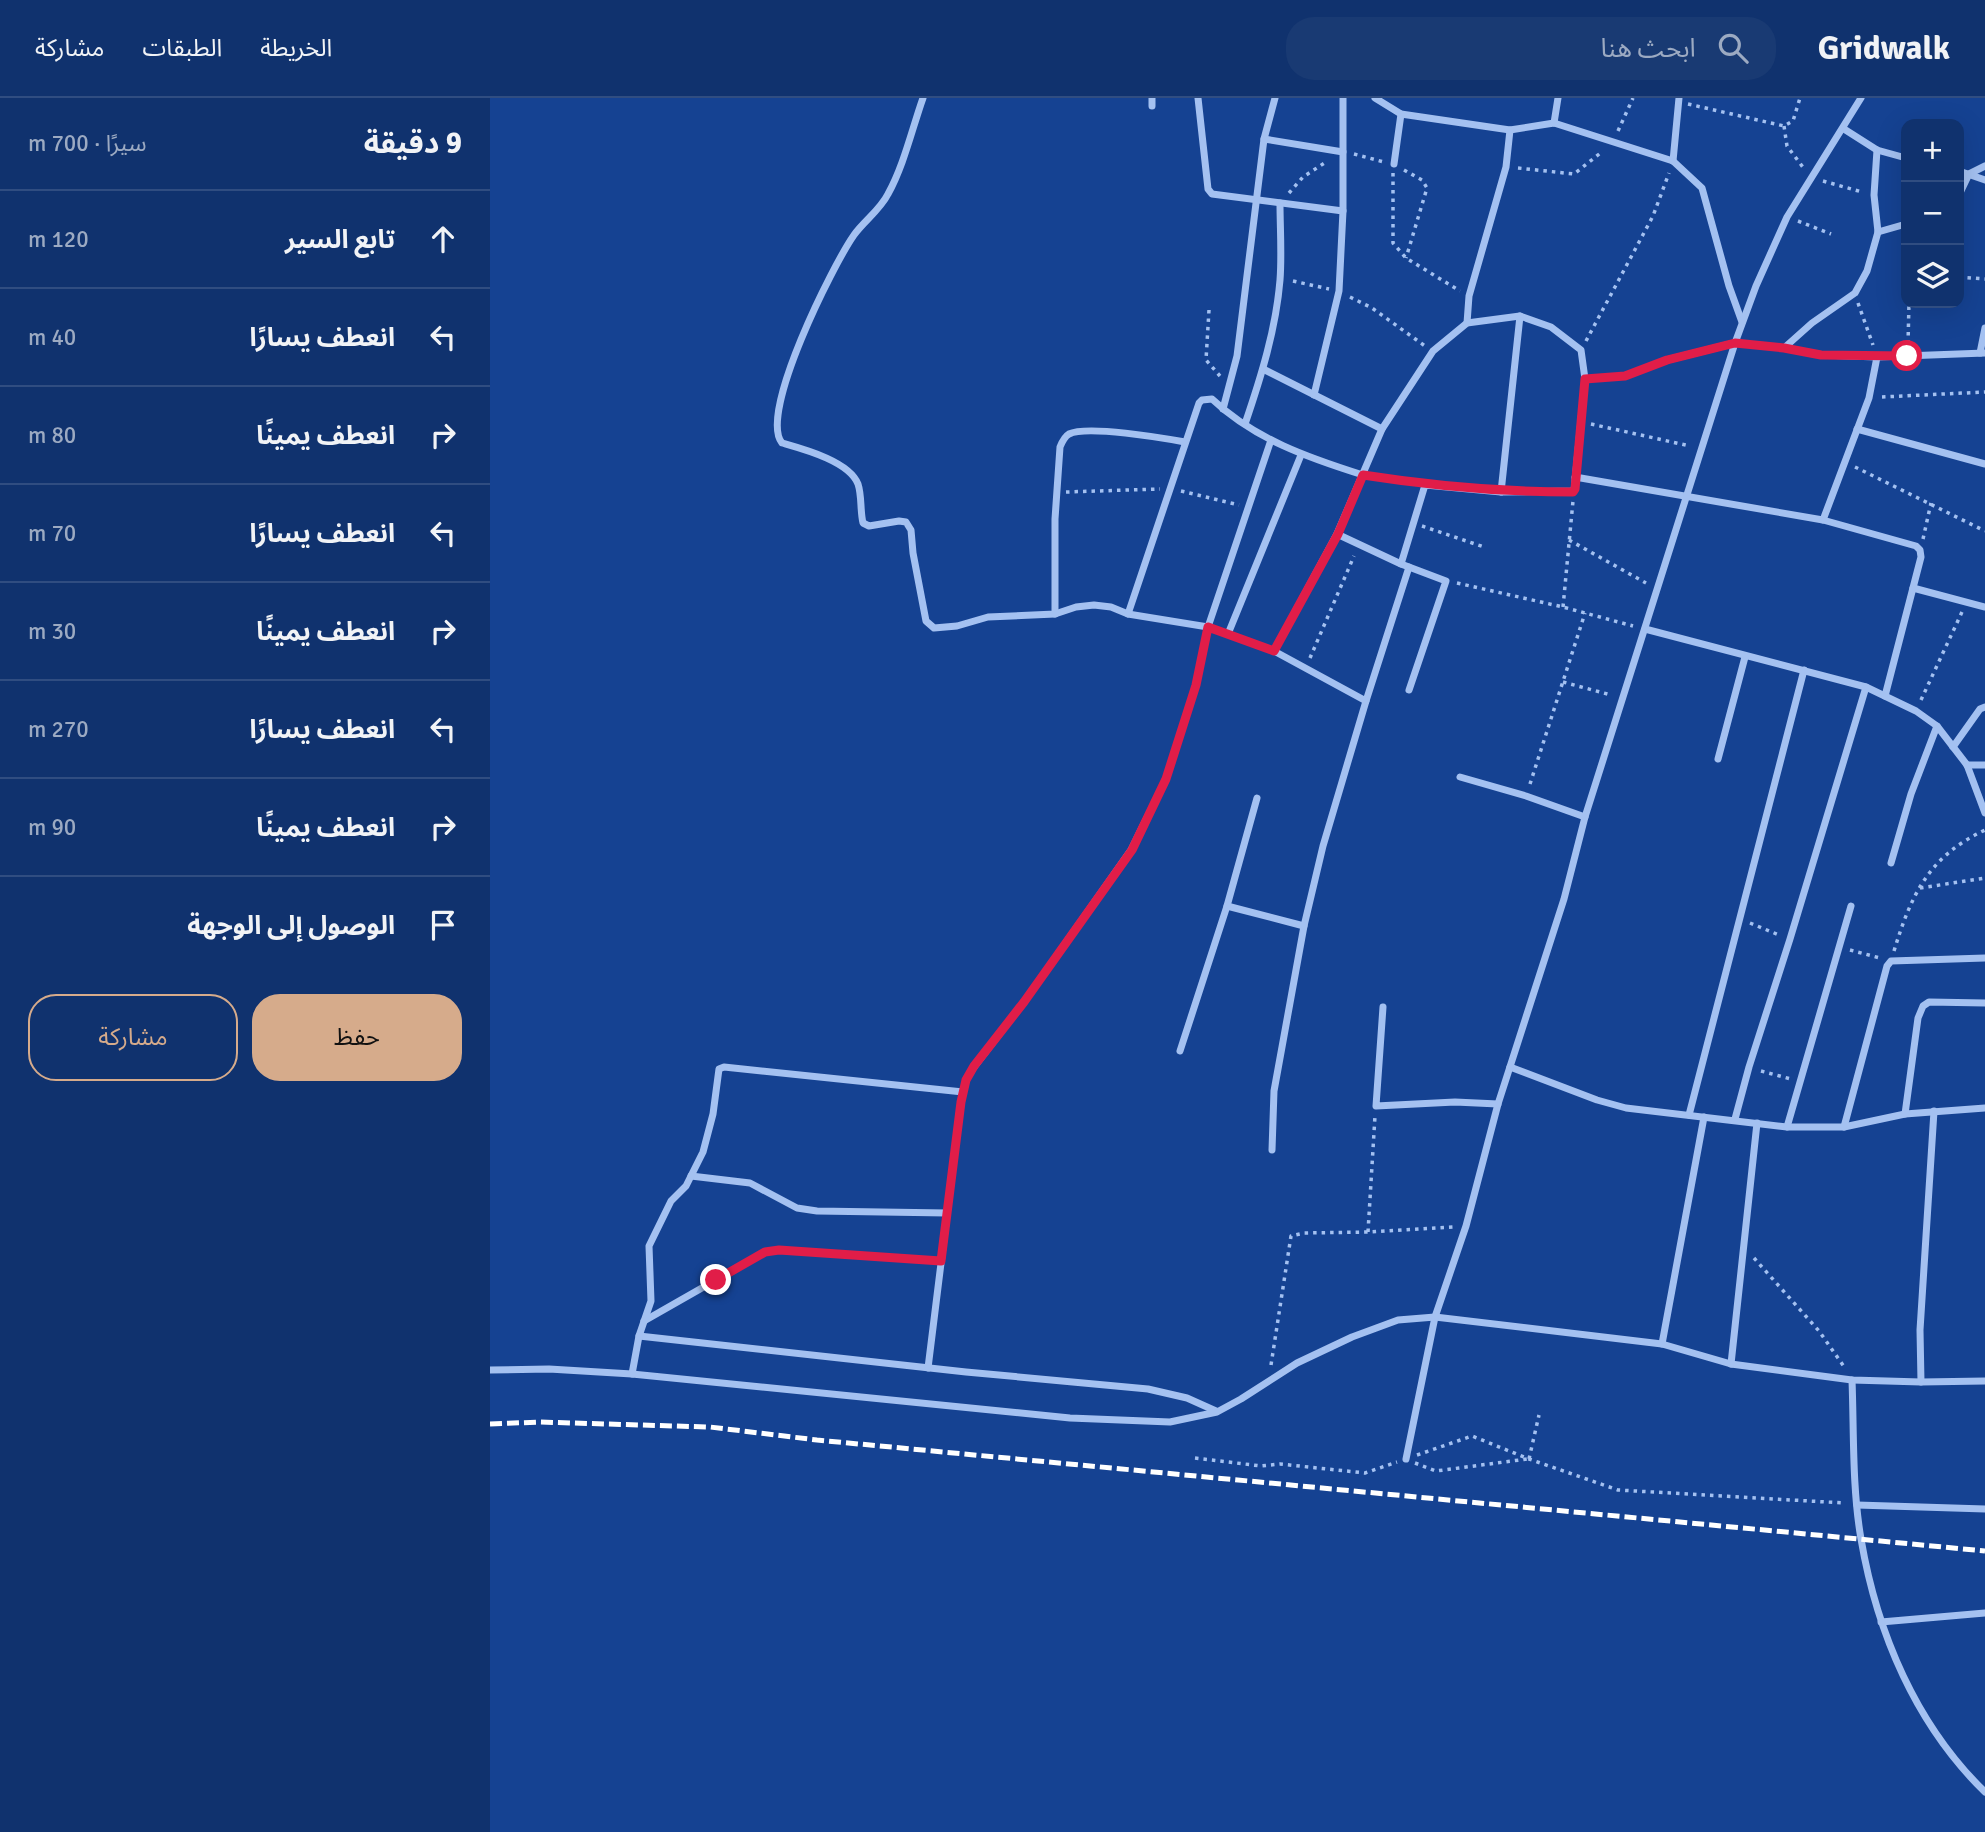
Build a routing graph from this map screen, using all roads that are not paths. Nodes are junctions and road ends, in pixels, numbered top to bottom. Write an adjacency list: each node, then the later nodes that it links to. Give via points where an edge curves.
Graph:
1 (923, 98): 57 (street, via 888,195 839,258 804,330 786,382 775,427 777,437 782,443 828,458 851,475 858,483 863,523 906,522 926,621 933,628 988,617)
2 (1198, 98): 24 (street, via 1210,192)
3 (1275, 98): 13 (street)
4 (1343, 98): 15 (street)
5 (1375, 98): 9 (street)
6 (1558, 98): 10 (street)
7 (1861, 98): 11 (street)
8 (1679, 100): 17 (street)
9 (1401, 114): 12 (street); 18 (street)
10 (1554, 123): 12 (street); 17 (street)
11 (1844, 129): 14 (street); 31 (street, via 1787,217)
12 (1510, 130): 30 (street, via 1506,167 1469,296)
13 (1264, 139): 15 (street); 24 (street)
14 (1877, 150): 16 (street); 28 (street, via 1874,195)
15 (1343, 152): 26 (street)
16 (1901, 157)
17 (1673, 161): 31 (street, via 1703,188)
18 (1394, 164)
19 (1985, 166): 21 (street)
20 (1964, 172): 21 (street)
21 (1969, 174): 22 (street); 23 (street)
22 (1985, 180)
23 (1964, 184)
24 (1256, 199): 25 (street); 40 (street, via 1237,356)
25 (1280, 203): 26 (street); 37 (street, via 1280,278)
26 (1343, 211): 39 (street, via 1339,291)
27 (1901, 225): 28 (street)
28 (1878, 232): 34 (street, via 1855,293)
29 (1521, 316): 30 (street); 38 (street, via 1551,327 1581,350); 50 (street)
30 (1467, 323): 42 (street, via 1433,351)
31 (1743, 323): 33 (street)
32 (1985, 328): 35 (street)
33 (1735, 343): 34 (street); 38 (street, via 1625,376); 51 (street)
34 (1784, 348): 36 (street)
35 (1982, 353): 36 (street)
36 (1877, 357): 43 (street)
37 (1263, 369): 39 (street); 41 (street)
38 (1585, 379): 49 (street)
39 (1314, 396): 42 (street)
40 (1223, 409): 41 (street); 45 (street, via 1212,399 1202,400)
41 (1245, 424): 44 (street)
42 (1382, 429): 48 (street)
43 (1857, 429): 47 (street); 52 (street)
44 (1271, 440): 46 (street); 59 (street)
45 (1185, 442): 57 (street, via 1110,432 1070,433 1064,438 1057,493); 58 (street)
46 (1301, 455): 48 (street); 61 (street)
47 (1985, 464)
48 (1363, 475): 53 (street)
49 (1575, 477): 50 (street, via 1574,491); 51 (street)
50 (1501, 492): 54 (street, via 1425,485)
51 (1685, 498): 52 (street); 60 (street)
52 (1823, 520): 55 (street, via 1920,550)
53 (1338, 534): 54 (street); 62 (street)
54 (1405, 565): 66 (street, via 1446,580); 68 (street)
55 (1913, 588): 56 (street); 67 (street)
56 (1985, 607)
57 (1055, 614): 58 (street, via 1094,605)
58 (1128, 614): 59 (street)
59 (1208, 627): 61 (street); 88 (street, via 1196,685 1166,779 1132,850 974,1066)
60 (1645, 629): 63 (street); 78 (street)
61 (1228, 634): 62 (street)
62 (1274, 651): 68 (street)
63 (1745, 657): 64 (street); 72 (street)
64 (1804, 670): 65 (street); 93 (street)
65 (1866, 687): 67 (street); 95 (street)
66 (1409, 690)
67 (1885, 696): 70 (street)
68 (1366, 701): 82 (street, via 1322,846)
69 (1985, 707): 71 (street)
70 (1937, 726): 71 (street); 79 (street)
71 (1953, 747): 73 (street)
72 (1718, 760)
73 (1967, 765): 74 (street); 77 (street)
74 (1985, 765)
75 (1460, 777): 78 (street)
76 (1257, 798): 80 (street)
77 (1985, 813)
78 (1585, 817): 87 (street)
79 (1891, 863)
80 (1227, 906): 82 (street); 86 (street)
81 (1851, 906): 97 (street)
82 (1304, 926): 99 (street, via 1274,1091)
83 (1985, 958): 98 (street, via 1891,961)
84 (1985, 1003): 92 (street, via 1929,1002 1923,1006)
85 (1383, 1007): 89 (street, via 1376,1106)
86 (1180, 1051)
87 (1510, 1067): 89 (street); 93 (street, via 1626,1108)
88 (963, 1092): 100 (street, via 724,1067 717,1076 703,1152); 101 (street)
89 (1498, 1104): 103 (street, via 1466,1226)
90 (1985, 1108): 91 (street)
91 (1934, 1111): 92 (street); 113 (street)
92 (1905, 1114): 98 (street)
93 (1689, 1115): 94 (street)
94 (1704, 1117): 95 (street); 106 (street)
95 (1735, 1119): 96 (street)
96 (1756, 1123): 97 (street); 107 (street)
97 (1787, 1127): 98 (street)
98 (1844, 1127)
99 (1272, 1150)
100 (691, 1176): 101 (street, via 750,1183 797,1208); 104 (street, via 671,1200 649,1246 651,1301)
101 (947, 1213): 102 (street)
102 (941, 1261): 104 (street, via 765,1252); 108 (street)
103 (1434, 1317): 106 (street); 114 (street, via 1398,1320 1352,1336); 115 (street)
104 (644, 1321): 105 (street)
105 (639, 1336): 108 (street); 110 (street)
106 (1662, 1344): 107 (street)
107 (1731, 1364): 111 (street)
108 (928, 1368): 114 (street, via 1148,1389)
109 (490, 1370): 110 (street)
110 (632, 1374): 114 (street, via 1070,1418 1170,1422)
111 (1852, 1380): 113 (street); 116 (street)
112 (1985, 1381): 113 (street)
113 (1921, 1382)
114 (1217, 1412)
115 (1406, 1459)
116 (1857, 1505): 117 (street); 119 (street)
117 (1985, 1509)
118 (1985, 1613): 119 (street)
119 (1881, 1622): 120 (street, via 1919,1706 1949,1753)
120 (1985, 1792)

